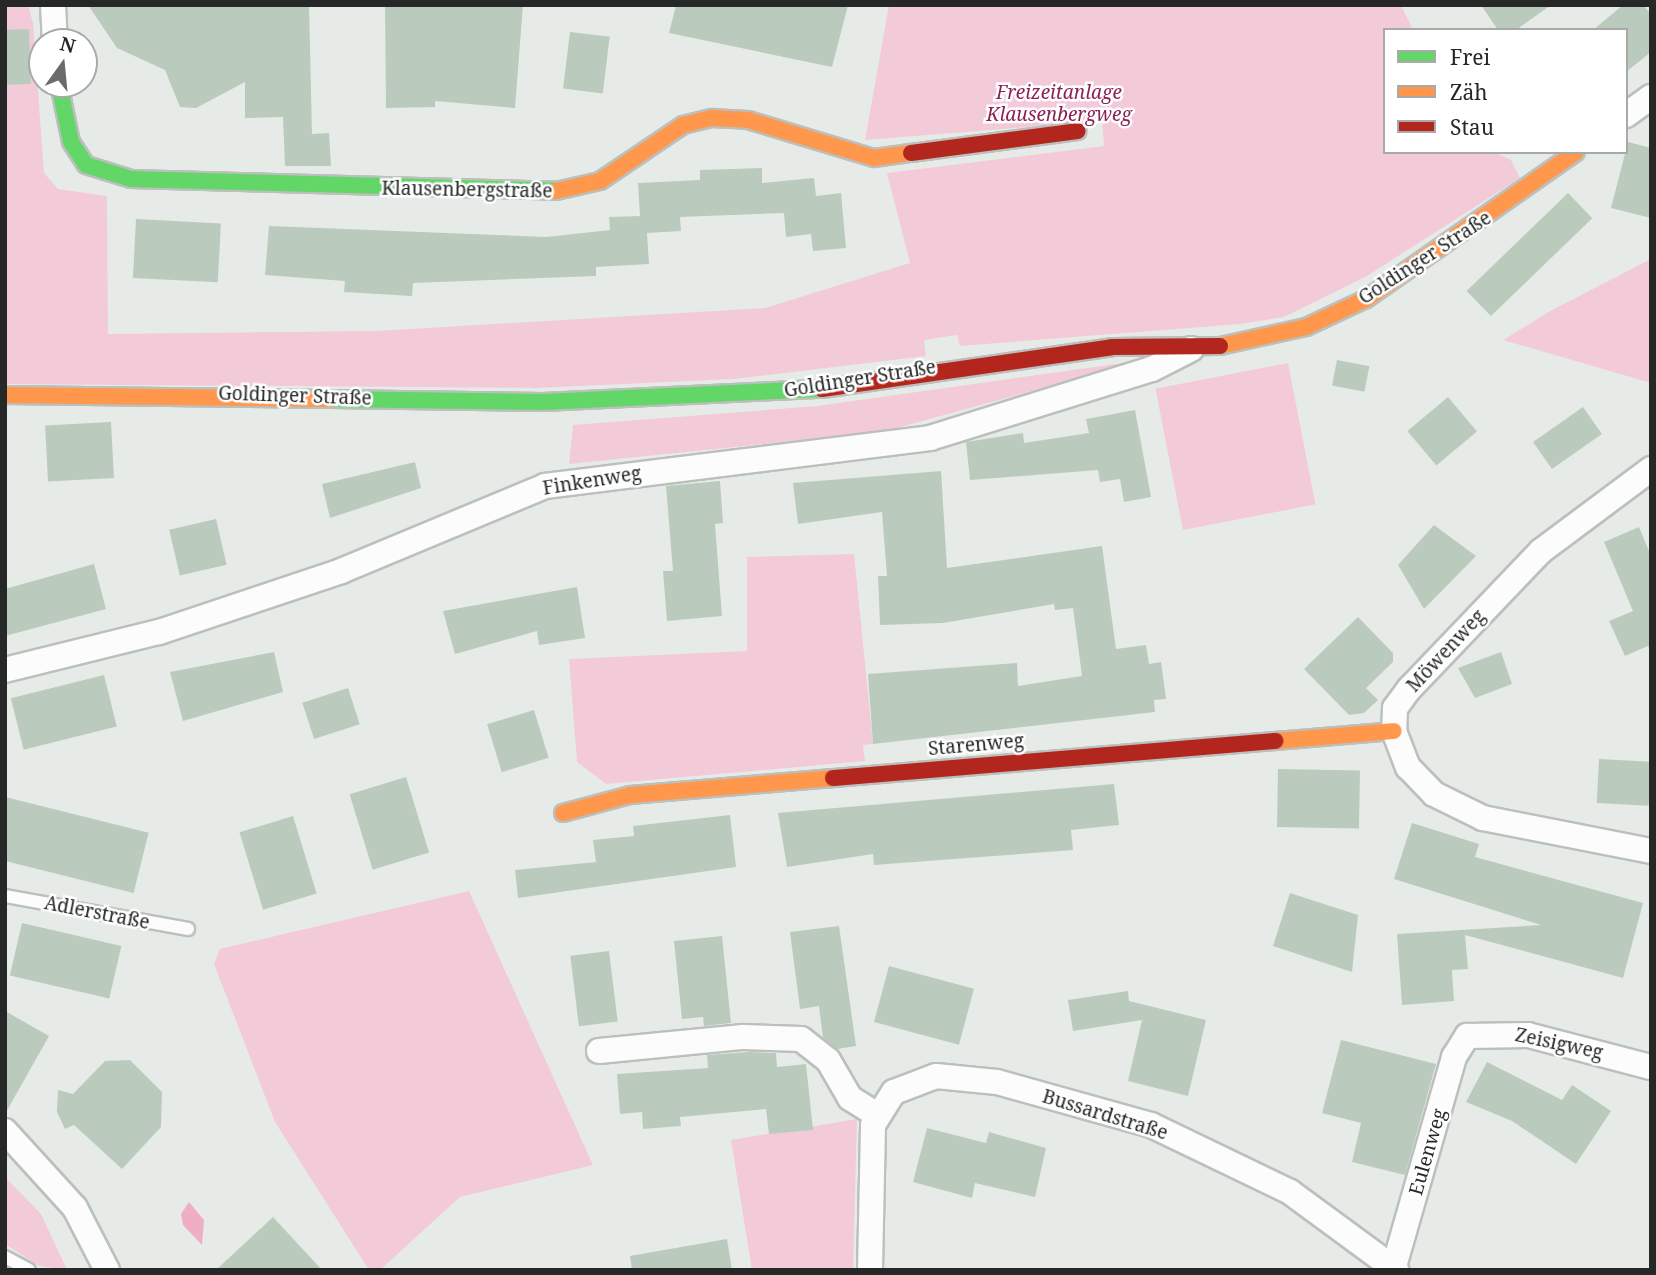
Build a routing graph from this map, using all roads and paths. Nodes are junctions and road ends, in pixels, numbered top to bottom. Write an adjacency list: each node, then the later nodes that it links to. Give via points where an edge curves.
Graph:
1 (52, 5): 2 (street)
2 (54, 28)
3 (1651, 97): 5 (street)
4 (62, 98): 6 (street, Klausenbergstraße, via 71,142 86,165 131,179 451,193 562,191 600,181 683,125 712,118 748,120 874,158)
5 (1628, 114)
6 (1078, 131)
7 (1573, 154): 8 (street, Goldinger Straße, via 1366,299 1306,327 1233,346)
8 (1191, 349): 9 (street, Goldinger Straße, via 1112,346 808,391 557,402); 11 (street, Finkenweg, via 1152,369 930,438 545,486 341,571 159,632)
9 (5, 395)
10 (1651, 469): 12 (street, Möwenweg, via 1541,551 1409,689 1395,708)
11 (5, 670)
12 (1394, 731): 13 (street, Starenweg, via 630,795); 14 (street, via 1408,767 1434,794 1483,818)
13 (563, 813)
14 (1651, 850)
15 (5, 896): 16 (lane, Adlerstraße)
16 (188, 929)
17 (1467, 1036): 19 (street, Zeisigweg, via 1528,1035); 23 (street, Eulenweg, via 1454,1057)
18 (599, 1051): 20 (street, via 801,1039 828,1060 850,1097)
19 (1651, 1067)
20 (877, 1115): 23 (street, Bussardstraße, via 894,1092 936,1076 997,1082 1151,1125 1290,1192); 26 (street)
21 (5, 1131): 25 (street, via 75,1208)
22 (5, 1257): 24 (lane)
23 (1394, 1269)
24 (29, 1270)
25 (107, 1270)
26 (870, 1270)

